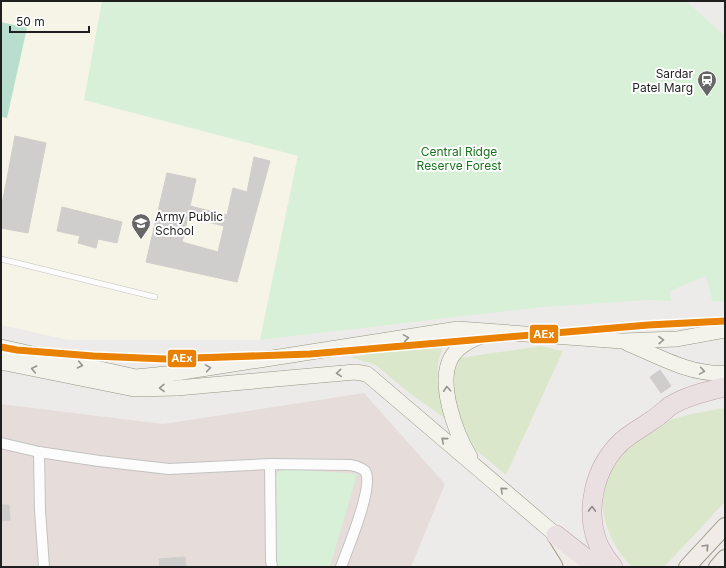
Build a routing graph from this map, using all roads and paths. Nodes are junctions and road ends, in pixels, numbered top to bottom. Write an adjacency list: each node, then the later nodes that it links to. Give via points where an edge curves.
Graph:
1 (1, 260): 2 (lane)
2 (155, 297)
3 (725, 330): 5 (main road, one-way to 3, via 677,339)
4 (496, 332): 5 (main road); 6 (main road, one-way to 4, via 136,377 458,329); 15 (main road, one-way to 4, via 460,439 451,414 447,371 450,359 460,347 470,340)
5 (616, 341): 8 (main road, one-way to 8, via 690,369)
6 (1, 347)
7 (1, 362): 15 (main road, one-way to 7, via 367,374 355,372 134,390)
8 (725, 373)
9 (725, 387): 11 (highway, via 671,405)
10 (725, 398): 11 (highway, via 695,405)
11 (650, 422): 19 (highway, one-way to 11, via 592,510 593,495 600,472 620,443)
12 (1, 443): 13 (street)
13 (39, 452): 14 (street, via 169,469); 20 (street)
14 (270, 464): 21 (street); 22 (street, via 350,465 364,470 367,485 357,525)
15 (474, 465): 17 (main road, one-way to 15)
16 (725, 526): 25 (main road, one-way to 16)
17 (556, 535): 19 (highway); 23 (main road)
18 (725, 558): 26 (main road)
19 (596, 559): 24 (highway)
20 (44, 567)
21 (272, 567)
22 (341, 567)
23 (572, 567)
24 (612, 567)
25 (687, 567)
26 (717, 567)

